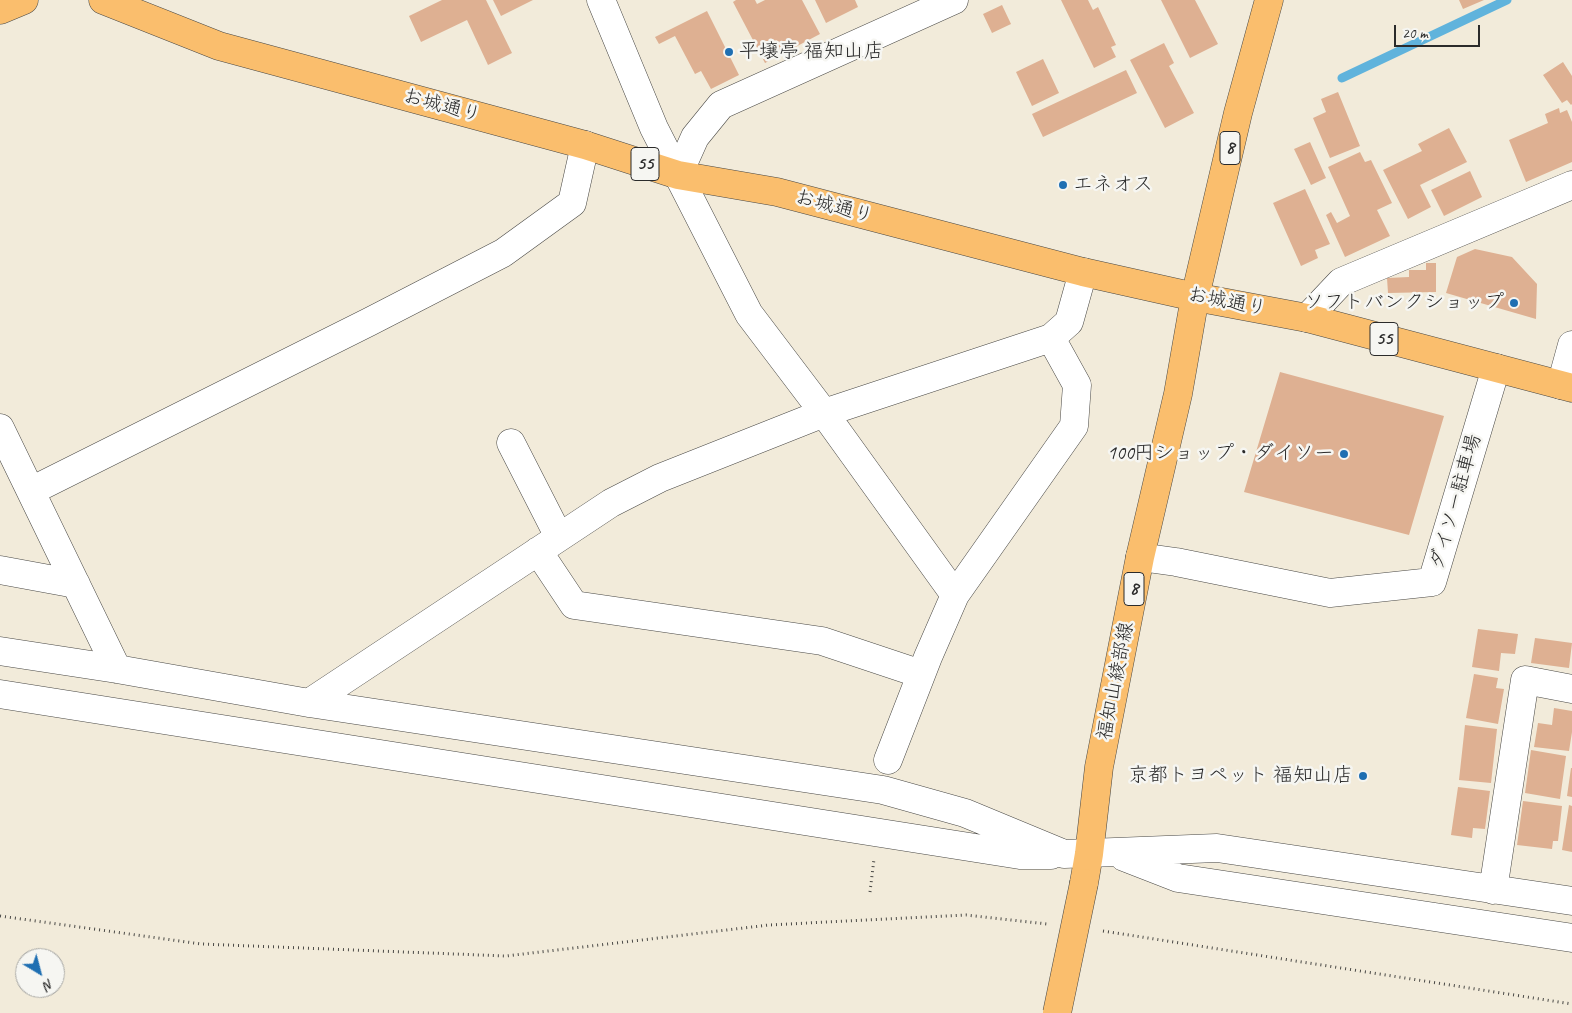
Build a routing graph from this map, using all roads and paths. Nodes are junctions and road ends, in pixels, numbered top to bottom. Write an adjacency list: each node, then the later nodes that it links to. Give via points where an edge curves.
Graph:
1 (24, 0): 6 (main road)
2 (103, 0): 7 (main road, お城通り / 55, via 219,46)
3 (601, 0): 8 (street, via 654,128)
4 (954, 0): 8 (street, via 720,105 694,137)
5 (1269, 0): 11 (main road, 福知山綾部線 / 8, via 1238,112)
6 (0, 10)
7 (585, 145): 8 (main road, お城通り / 55); 20 (street, via 572,203 503,253)
8 (678, 175): 10 (main road, お城通り / 55, via 777,192); 17 (street, via 749,314)
9 (1572, 185): 12 (street, via 1341,282)
10 (1083, 272): 11 (main road, お城通り / 55); 13 (street, via 1069,322)
11 (1195, 296): 12 (main road, お城通り / 55); 22 (main road, 福知山綾部線 / 8, via 1178,394)
12 (1307, 318): 15 (main road, お城通り / 55)
13 (1051, 338): 17 (street); 25 (street, via 1077,385 1074,426)
14 (1572, 345): 16 (street)
15 (1496, 368): 16 (main road, お城通り / 55); 22 (street, ダイソー駐車場, via 1432,582 1330,594)
16 (1567, 387)
17 (824, 413): 21 (street, via 660,478 611,503); 25 (street)
18 (0, 428): 20 (street)
19 (511, 442): 21 (street)
20 (31, 491): 24 (street)
21 (548, 544): 28 (street, via 574,605 822,641); 31 (street)
22 (1140, 557): 33 (main road, 福知山綾部線 / 8, via 1099,768)
23 (0, 570): 24 (street)
24 (76, 584): 27 (street)
25 (955, 595): 28 (street)
26 (0, 652): 27 (street)
27 (117, 669): 31 (street)
28 (921, 674): 32 (street)
29 (1572, 689): 34 (street, via 1525,680)
30 (0, 694): 33 (street, via 1010,854)
31 (309, 703): 33 (street, via 883,790)
32 (888, 760)
33 (1088, 854): 34 (street, via 1216,848); 39 (street, via 1178,878); 41 (main road, 福知山綾部線 / 8, bridge)
34 (1493, 890): 35 (street)
35 (1572, 901)
36 (0, 916): 37 (path, via 201,944 506,956 769,925 966,915)
37 (1050, 924)
38 (1097, 930): 40 (path)
39 (1572, 938)
40 (1572, 1004)
41 (1057, 1013)

